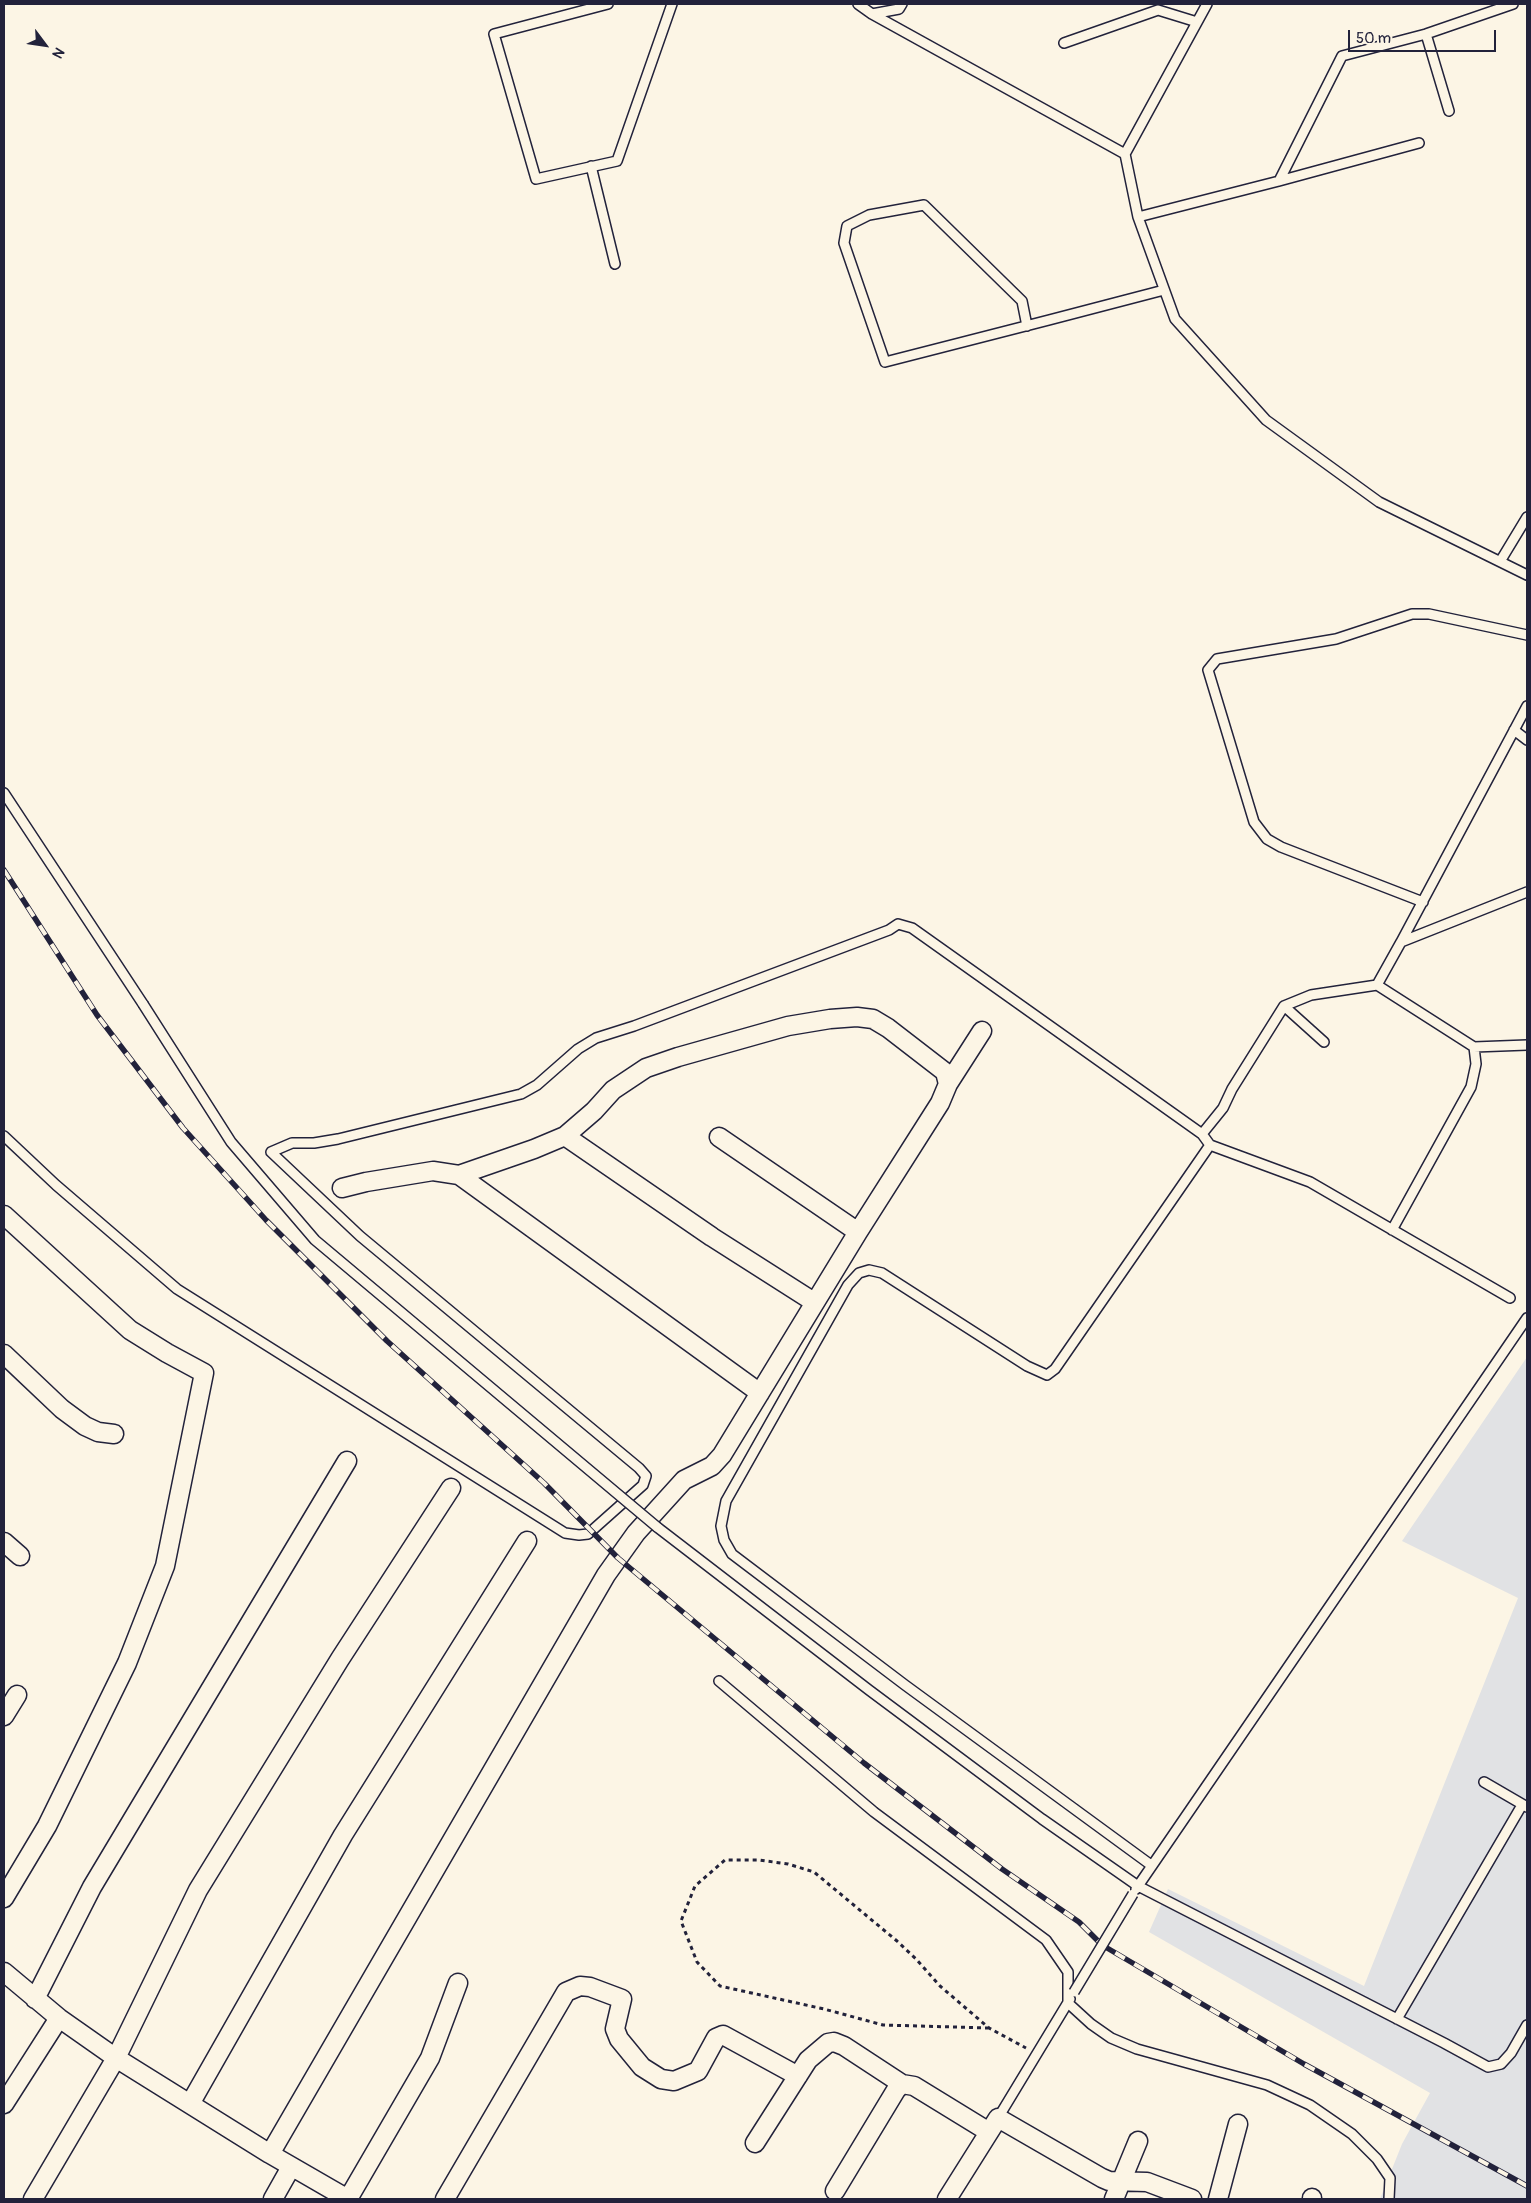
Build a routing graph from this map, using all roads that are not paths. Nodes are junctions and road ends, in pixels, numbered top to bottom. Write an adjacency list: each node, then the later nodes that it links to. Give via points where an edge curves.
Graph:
1 (608, 4): 14 (lane, via 494,34 536,179)
2 (672, 4): 14 (lane, via 617,160)
3 (858, 4): 7 (lane)
4 (902, 4): 7 (lane, via 900,9)
5 (1207, 4): 8 (lane)
6 (1513, 4): 9 (lane)
7 (872, 14): 13 (lane)
8 (1197, 22): 10 (lane, via 1158,10); 13 (lane)
9 (1426, 34): 11 (lane); 15 (lane, via 1342,56)
10 (1064, 42)
11 (1449, 111)
12 (1419, 143): 15 (lane)
13 (1125, 154): 16 (lane)
14 (591, 166): 17 (lane)
15 (1278, 181): 16 (lane)
16 (1138, 217): 18 (lane)
17 (615, 264)
18 (1164, 290): 19 (lane); 21 (lane, via 1174,319 1266,420 1379,502)
19 (1027, 326): 19 (lane, via 885,362 844,244 847,226 869,215 924,205 1022,301)
20 (1527, 517): 21 (lane)
21 (1502, 560): 22 (lane)
22 (1527, 575)
23 (1527, 635): 29 (lane, via 1429,614 1412,614 1336,639 1217,659 1208,670 1254,822 1267,839)
24 (1527, 706): 25 (lane)
25 (1514, 730): 26 (lane); 29 (lane)
26 (1527, 740)
27 (4, 793): 65 (lane, bridge, via 231,1142 315,1240 658,1527)
28 (1527, 892): 30 (lane)
29 (1423, 902): 30 (lane)
30 (1401, 942): 31 (lane)
31 (1376, 985): 32 (lane, via 1311,994); 36 (lane)
32 (1284, 1006): 34 (lane); 38 (lane, via 1223,1108)
33 (982, 1031): 37 (street)
34 (1324, 1042)
35 (1527, 1045): 36 (lane)
36 (1474, 1047): 46 (lane, via 1476,1064 1471,1087)
37 (948, 1084): 40 (street, via 945,1072 873,1019 830,1019 788,1026 646,1068 613,1090); 47 (street, via 940,1103)
38 (1202, 1134): 39 (lane, via 918,932 898,924 596,1038 521,1094 338,1138 292,1143 271,1152 360,1236 640,1468 646,1476 643,1485 588,1534 579,1536 565,1533 177,1289 63,1192); 42 (lane)
39 (4, 1136)
40 (565, 1136): 43 (street); 49 (street)
41 (719, 1137): 47 (street)
42 (1210, 1145): 46 (lane, via 1310,1182); 64 (lane, via 1055,1369 1047,1375 1027,1366 882,1273 869,1270 859,1273 848,1285 726,1501 721,1526 732,1554)
43 (459, 1175): 44 (street, via 433,1172); 52 (street)
44 (342, 1188)
45 (4, 1215): 66 (street, via 130,1330 204,1373 165,1566 127,1663 47,1826)
46 (1392, 1230): 48 (lane)
47 (858, 1232): 49 (street)
48 (1510, 1298)
49 (814, 1302): 52 (street)
50 (1527, 1318): 64 (lane)
51 (4, 1354): 53 (street, via 62,1409 85,1426)
52 (760, 1393): 83 (street, via 722,1455 712,1466 684,1480 636,1533 606,1575)
53 (114, 1434)
54 (348, 1461): 69 (street, via 92,1887)
55 (451, 1488): 74 (street, via 340,1659 198,1890)
56 (527, 1541): 78 (street, via 343,1835)
57 (4, 1542): 58 (street)
58 (20, 1556)
59 (719, 1681): 70 (lane, via 874,1812 1046,1940 1068,1972)
60 (17, 1695): 61 (street)
61 (4, 1716)
62 (1484, 1782): 63 (lane)
63 (1525, 1806): 72 (lane)
64 (1151, 1865): 65 (lane)
65 (1135, 1890): 70 (lane, bridge); 72 (lane)
66 (4, 1898)
67 (4, 1972): 69 (street)
68 (458, 1983): 89 (street, via 430,2058)
69 (36, 1999): 71 (street)
70 (1068, 2003): 80 (lane); 95 (lane, via 1111,2038 1137,2049 1267,2085 1310,2105 1352,2134 1377,2159 1390,2178)
71 (58, 2018): 74 (street); 77 (street)
72 (1397, 2019): 73 (lane, via 1488,2068 1501,2064 1511,2053)
73 (1527, 2025)
74 (116, 2058): 78 (street); 87 (street)
75 (798, 2076): 76 (street, via 820,2048 834,2042); 82 (street); 90 (street, via 723,2035 716,2038 698,2071 674,2081 661,2079 642,2067 619,2038 615,2029 622,1999 580,1986 566,1992)
76 (902, 2084): 80 (street, via 914,2086); 86 (street)
77 (4, 2104)
78 (190, 2104): 83 (street)
79 (1238, 2124): 94 (street)
80 (993, 2125): 85 (street, via 1102,2178); 91 (street)
81 (1138, 2141): 85 (street)
82 (755, 2143)
83 (270, 2154): 84 (street)
84 (291, 2167): 88 (street); 89 (street)
85 (1121, 2181): 92 (street); 93 (street, via 1147,2182)
86 (834, 2191)
87 (34, 2199)
88 (273, 2199)
89 (348, 2199)
90 (445, 2199)
91 (947, 2199)
92 (1114, 2199)
93 (1192, 2199)
94 (1218, 2199)
95 (1389, 2199)

